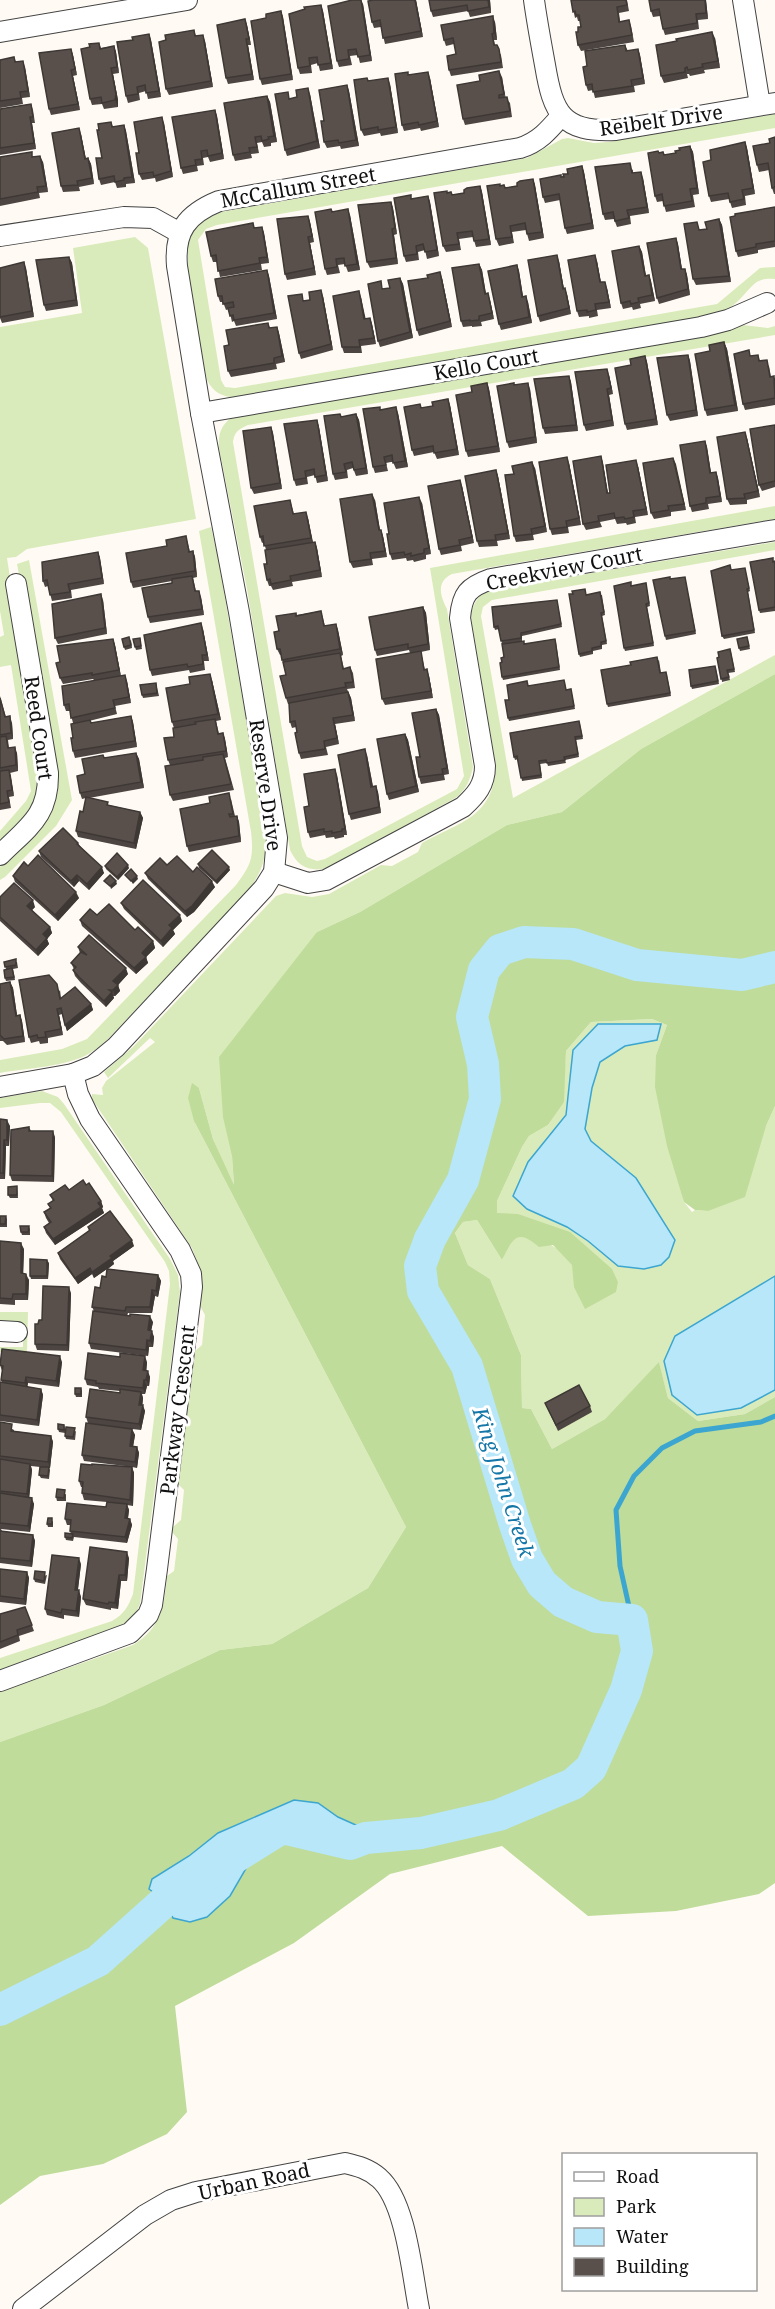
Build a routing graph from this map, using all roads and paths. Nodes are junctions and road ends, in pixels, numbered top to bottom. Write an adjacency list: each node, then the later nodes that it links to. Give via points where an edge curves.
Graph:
1 (187, 0): 4 (street)
2 (534, 0): 7 (street, via 550,97)
3 (743, 0): 6 (street)
4 (128, 5): 5 (street)
5 (0, 32)
6 (768, 104): 7 (street, Reibelt Drive, via 598,131 582,128)
7 (561, 116): 8 (street, McCallum Street, via 543,136 520,148 219,201 189,218)
8 (180, 233): 9 (street, via 153,218 132,217); 11 (street, via 177,266)
9 (0, 236)
10 (767, 303): 11 (street, Kello Court, via 701,327)
11 (201, 413): 15 (street, Reserve Drive, via 278,838)
12 (775, 530): 15 (street, Creekview Court, via 478,584 461,603 460,618 485,766 480,789 463,807 326,880 308,883)
13 (16, 584): 14 (street, Reed Court, via 48,788 39,816)
14 (0, 855)
15 (274, 872): 16 (street, Reserve Drive, via 250,906 116,1047 93,1066)
16 (73, 1074): 17 (street, Reserve Drive); 18 (street, Parkway Crescent, via 90,1119 180,1250 191,1274 192,1287 148,1615 129,1633)
17 (0, 1086)
18 (0, 1681)
19 (22, 2309): 20 (street, Urban Road, via 145,2215 171,2200 345,2163 363,2167 392,2193 400,2213)
20 (419, 2309)

